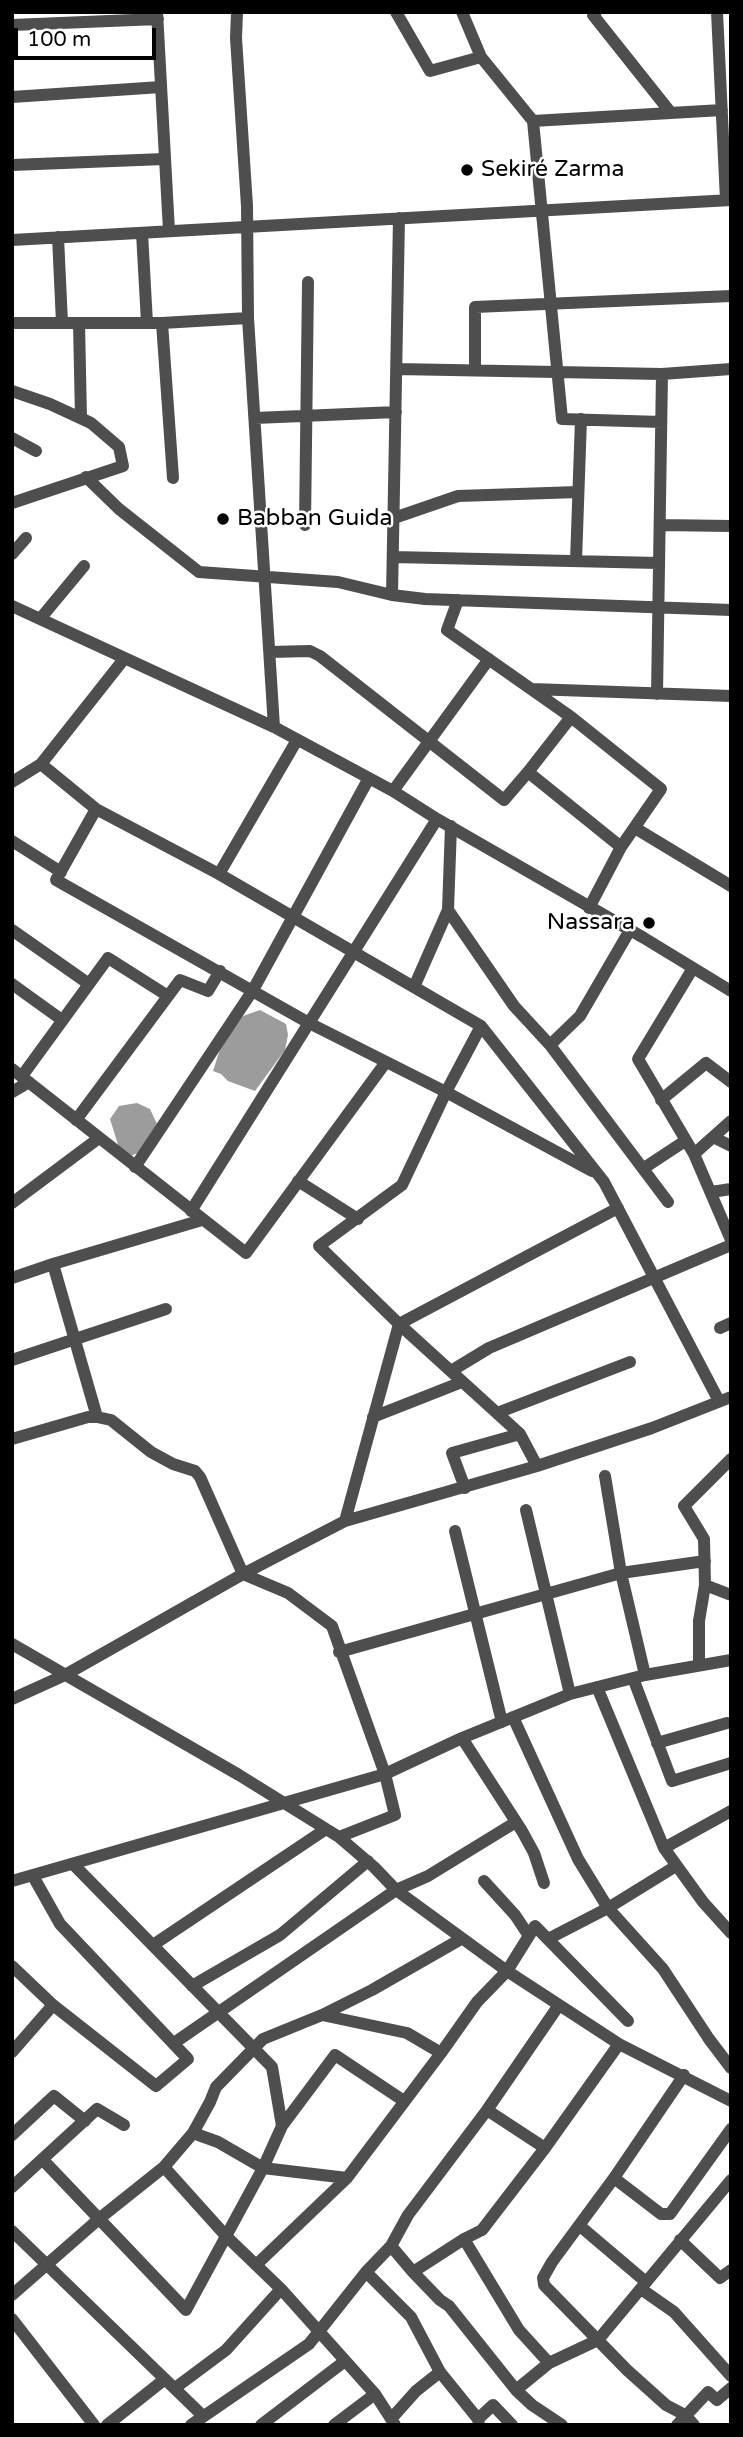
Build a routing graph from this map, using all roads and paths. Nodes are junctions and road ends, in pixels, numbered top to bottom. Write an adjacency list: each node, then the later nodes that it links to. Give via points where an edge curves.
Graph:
1 (237, 12): 19 (street)
2 (396, 12): 8 (street, via 430,71)
3 (462, 12): 8 (street)
4 (596, 12): 12 (street, via 593,15)
5 (717, 12): 11 (street)
6 (158, 15): 7 (street); 9 (street)
7 (12, 25)
8 (481, 57): 13 (street)
9 (161, 87): 10 (street); 14 (street)
10 (12, 97)
11 (722, 110): 12 (street); 16 (street)
12 (671, 113): 13 (street)
13 (533, 121): 17 (street)
14 (164, 159): 15 (street); 20 (street)
15 (12, 165)
16 (728, 200): 17 (street)
17 (541, 211): 18 (street); 26 (street)
18 (399, 219): 19 (street); 33 (street)
19 (247, 227): 20 (street); 27 (street)
20 (169, 231): 21 (street)
21 (142, 233): 22 (street); 31 (street)
22 (58, 237): 23 (street); 29 (street)
23 (12, 240)
24 (309, 282): 40 (street)
25 (731, 296): 26 (street)
26 (550, 302): 34 (street, via 475,306); 36 (street)
27 (248, 318): 32 (street); 42 (street)
28 (12, 323): 29 (street)
29 (62, 323): 30 (street)
30 (79, 323): 31 (street); 41 (street)
31 (147, 323): 32 (street)
32 (162, 323): 48 (street)
33 (397, 369): 34 (street); 39 (street)
34 (475, 369): 36 (street)
35 (731, 369): 37 (street)
36 (557, 371): 37 (street); 43 (street, via 562,418)
37 (662, 374): 44 (street)
38 (12, 391): 41 (street)
39 (396, 412): 40 (street); 51 (street)
40 (307, 414): 42 (street); 52 (street)
41 (81, 418): 47 (street, via 119,447 123,466)
42 (255, 418): 61 (street)
43 (581, 419): 44 (street); 49 (street)
44 (661, 422): 53 (street)
45 (12, 438): 46 (street)
46 (36, 451)
47 (86, 477): 50 (street); 61 (street, via 199,572)
48 (173, 478)
49 (578, 492): 51 (street, via 458,496); 58 (street)
50 (12, 503)
51 (394, 518): 57 (street)
52 (305, 525)
53 (660, 525): 54 (street); 59 (street)
54 (731, 526)
55 (26, 538): 56 (street)
56 (12, 554)
57 (393, 557): 58 (street); 62 (street)
58 (576, 561): 59 (street)
59 (659, 563): 65 (street)
60 (84, 566): 67 (street)
61 (266, 577): 62 (street, via 338,582); 68 (street)
62 (393, 595): 63 (street)
63 (458, 600): 65 (street); 70 (street, via 447,630)
64 (12, 606): 67 (street)
65 (658, 607): 66 (street); 72 (street)
66 (731, 610)
67 (40, 619): 69 (street)
68 (270, 652): 75 (street); 77 (street, via 310,651 320,656)
69 (124, 659): 75 (street); 78 (street)
70 (489, 659): 71 (street); 77 (street)
71 (532, 689): 72 (street); 74 (street)
72 (657, 694): 73 (street)
73 (731, 696)
74 (571, 717): 79 (street); 86 (street, via 661,789)
75 (274, 727): 76 (street)
76 (297, 740): 80 (street); 90 (street)
77 (428, 743): 79 (street, via 504,800); 82 (street)
78 (41, 764): 81 (street); 83 (street)
79 (528, 772): 88 (street)
80 (369, 778): 82 (street); 94 (street)
81 (12, 782)
82 (393, 790): 84 (street)
83 (96, 809): 89 (street); 90 (street)
84 (437, 819): 85 (street); 97 (street)
85 (451, 827): 92 (street); 93 (street)
86 (635, 828): 88 (street); 91 (street)
87 (12, 841): 89 (street)
88 (621, 847): 92 (street)
89 (61, 872): 99 (street, via 56,880)
90 (219, 874): 94 (street)
91 (731, 886)
92 (589, 908): 96 (street)
93 (448, 910): 102 (street); 109 (street, via 514,1006)
94 (292, 916): 97 (street); 103 (street)
95 (12, 930): 101 (street)
96 (630, 930): 98 (street); 109 (street, via 580,1016)
97 (353, 952): 102 (street); 107 (street)
98 (693, 968): 104 (street); 115 (street, via 638,1059)
99 (220, 971): 103 (street); 105 (street, via 208,991 180,980)
100 (12, 984): 106 (street)
101 (89, 984): 105 (street, via 107,958); 106 (street)
102 (414, 987): 108 (street)
103 (253, 990): 107 (street); 123 (street)
104 (731, 991)
105 (168, 996): 116 (street)
106 (62, 1020): 111 (street)
107 (309, 1023): 110 (street); 132 (street)
108 (481, 1026): 114 (street); 125 (street)
109 (550, 1045): 124 (street)
110 (386, 1062): 114 (street); 126 (street)
111 (21, 1076): 113 (street); 116 (street)
112 (731, 1082): 115 (street, via 706,1063)
113 (12, 1092)
114 (446, 1092): 125 (street); 133 (street, via 401,1185)
115 (661, 1100): 120 (street)
116 (76, 1119): 119 (street)
117 (731, 1121): 118 (street)
118 (713, 1137): 121 (street); 122 (street)
119 (99, 1138): 123 (street); 130 (street)
120 (685, 1141): 122 (street); 124 (street)
121 (731, 1146)
122 (694, 1154): 128 (street)
123 (135, 1167): 132 (street)
124 (644, 1168): 129 (street)
125 (598, 1175): 131 (street)
126 (298, 1181): 133 (street); 134 (street, via 246,1253)
127 (731, 1189): 128 (street)
128 (710, 1192): 135 (street)
129 (668, 1202)
130 (12, 1203)
131 (618, 1208): 139 (street); 141 (street)
132 (191, 1211): 134 (street)
133 (358, 1219): 141 (street, via 319,1246)
134 (202, 1220): 137 (street)
135 (731, 1240)
136 (731, 1245): 139 (street)
137 (53, 1264): 138 (street); 142 (street)
138 (12, 1278)
139 (654, 1278): 145 (street, via 489,1348); 147 (street)
140 (166, 1309): 142 (street)
141 (399, 1324): 145 (street); 150 (street)
142 (75, 1340): 143 (street); 149 (street)
143 (12, 1360)
144 (629, 1362): 148 (street)
145 (450, 1371): 146 (street)
146 (463, 1382): 148 (street); 150 (street)
147 (725, 1399): 154 (street)
148 (498, 1413): 151 (street)
149 (97, 1417): 152 (street); 162 (street, via 111,1420 151,1452 195,1471)
150 (373, 1417): 158 (street)
151 (520, 1434): 154 (street); 156 (street, via 452,1453)
152 (12, 1439)
153 (731, 1459): 160 (street, via 684,1506 704,1539)
154 (537, 1466): 156 (street)
155 (605, 1476): 161 (street)
156 (465, 1488): 158 (street)
157 (526, 1510): 164 (street)
158 (345, 1521): 162 (street)
159 (455, 1531): 166 (street)
160 (705, 1560): 161 (street); 163 (street)
161 (621, 1573): 164 (street); 172 (street)
162 (243, 1574): 168 (street, via 288,1593 332,1626); 171 (street)
163 (705, 1585): 165 (street); 170 (street)
164 (545, 1594): 166 (street); 174 (street)
165 (731, 1595)
166 (475, 1614): 168 (street); 176 (street)
167 (12, 1644): 171 (street)
168 (339, 1652): 181 (street)
169 (731, 1660): 170 (street)
170 (699, 1665): 172 (street)
171 (65, 1675): 175 (street); 182 (street)
172 (639, 1676): 173 (street); 179 (street)
173 (597, 1686): 174 (street); 187 (street)
174 (570, 1694): 176 (street)
175 (12, 1699)
176 (507, 1719): 178 (street); 196 (street)
177 (727, 1723): 179 (street)
178 (462, 1738): 181 (street); 184 (street)
179 (657, 1742): 180 (street, via 672,1781)
180 (731, 1763)
181 (385, 1774): 182 (street); 186 (street, via 395,1815)
182 (284, 1803): 185 (street); 189 (street)
183 (731, 1811): 187 (street)
184 (516, 1822): 194 (street); 195 (street, via 428,1876)
185 (326, 1829): 186 (street); 201 (street)
186 (339, 1837): 188 (street)
187 (664, 1848): 190 (street)
188 (368, 1861): 195 (street); 204 (street, via 280,1935)
189 (73, 1864): 191 (street); 201 (street)
190 (676, 1866): 196 (street); 197 (street)
191 (33, 1876): 192 (street); 210 (street, via 60,1924)
192 (12, 1881)
193 (484, 1881): 198 (street)
194 (544, 1883)
195 (396, 1890): 199 (street); 207 (street)
196 (608, 1908): 200 (street); 215 (street, via 663,1969)
197 (731, 1933)
198 (529, 1936): 200 (street, via 535,1926); 203 (street)
199 (461, 1939): 203 (street); 208 (street)
200 (548, 1939): 209 (street)
201 (152, 1945): 204 (street)
202 (12, 1966): 205 (street)
203 (507, 1971): 206 (street); 214 (street, via 477,2002)
204 (192, 1986): 207 (street)
205 (53, 2005): 210 (street, via 156,2086 188,2059); 213 (street)
206 (559, 2005): 211 (street); 219 (street)
207 (218, 2012): 210 (street); 212 (street)
208 (322, 2015): 212 (street, via 263,2039); 214 (street, via 407,2033)
209 (628, 2021)
210 (174, 2043)
211 (619, 2044): 216 (street); 226 (street)
212 (253, 2048): 222 (street, via 272,2067); 224 (street, via 216,2087)
213 (12, 2052)
214 (441, 2053): 217 (street)
215 (731, 2068)
216 (684, 2075): 218 (street); 231 (street)
217 (404, 2101): 222 (street, via 335,2055); 230 (street)
218 (731, 2101)
219 (486, 2110): 226 (street); 240 (street, via 408,2215)
220 (85, 2121): 221 (street, via 97,2109); 225 (street, via 54,2096); 227 (street)
221 (124, 2125)
222 (282, 2126): 229 (street)
223 (731, 2129): 231 (street, via 670,2214 661,2214)
224 (193, 2133): 228 (street); 229 (street)
225 (12, 2135)
226 (545, 2148): 238 (street, via 482,2230)
227 (43, 2161): 233 (street); 234 (street)
228 (164, 2167): 234 (street); 237 (street)
229 (263, 2168): 230 (street); 237 (street)
230 (347, 2178): 241 (street)
231 (614, 2178): 235 (street)
232 (729, 2186): 239 (street)
233 (12, 2187)
234 (100, 2218): 237 (street, via 186,2310); 242 (street)
235 (580, 2226): 246 (street); 251 (street, via 546,2271 544,2285)
236 (12, 2231): 242 (street)
237 (226, 2236): 241 (street)
238 (464, 2239): 245 (street); 253 (street, via 519,2330)
239 (680, 2239): 243 (street, via 720,2278); 246 (street)
240 (391, 2246): 244 (street); 245 (street)
241 (256, 2265): 247 (street)
242 (48, 2266): 248 (street); 256 (street)
243 (731, 2270)
244 (366, 2272): 250 (street); 254 (street, via 411,2317)
245 (413, 2272): 258 (street, via 449,2306)
246 (644, 2286): 251 (street); 255 (street)
247 (281, 2289): 250 (street); 256 (street, via 226,2350)
248 (12, 2295)
249 (12, 2319): 265 (street)
250 (318, 2331): 252 (street); 260 (street, via 309,2344)
251 (598, 2340): 253 (street); 261 (street)
252 (345, 2361): 259 (street); 268 (street)
253 (549, 2363): 258 (street)
254 (440, 2372): 262 (street, via 416,2390); 263 (street)
255 (731, 2376)
256 (170, 2384): 260 (street); 266 (street)
257 (731, 2388): 261 (street, via 717,2400 708,2392)
258 (516, 2390): 264 (street)
259 (375, 2394): 262 (street); 269 (street)
260 (203, 2416): 267 (street)
261 (681, 2420): 271 (street)
262 (393, 2422)
263 (479, 2422): 270 (street, via 493,2405)
264 (555, 2423)
265 (94, 2425)
266 (107, 2425)
267 (191, 2425)
268 (261, 2425)
269 (334, 2425)
270 (512, 2425)
271 (694, 2425)

